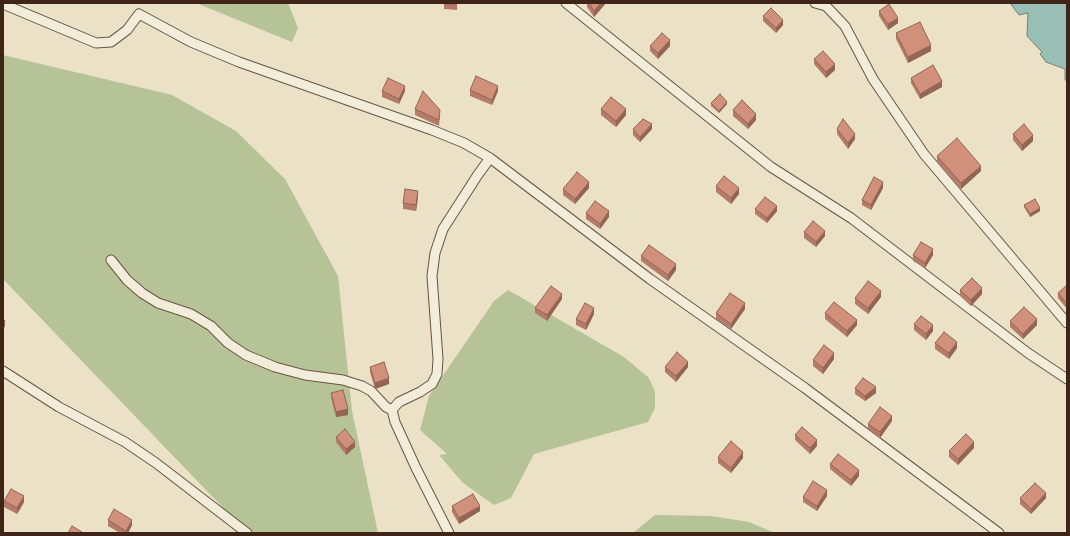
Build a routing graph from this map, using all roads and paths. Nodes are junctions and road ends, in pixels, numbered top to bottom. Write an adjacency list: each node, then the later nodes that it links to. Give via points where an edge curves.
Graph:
1 (566, 3): 9 (street, via 771,167 851,218 1028,353)
2 (815, 3): 4 (street)
3 (3, 4): 5 (street, via 96,43 111,42 127,30 139,14 191,42 239,62 432,130 464,143)
4 (827, 5): 7 (street, via 845,26 873,80 924,154)
5 (490, 158): 10 (street, via 443,229 435,253 432,276 437,374 432,384 399,402); 13 (street, via 650,280 805,388)
6 (111, 260): 10 (street, via 142,294 158,303 191,314 211,326 228,343 246,355 275,367 362,386)
7 (1067, 323)
8 (3, 371): 11 (street, via 59,407 125,442)
9 (1067, 379)
10 (392, 410): 12 (street, via 416,468)
11 (247, 533)
12 (449, 533)
13 (999, 533)

